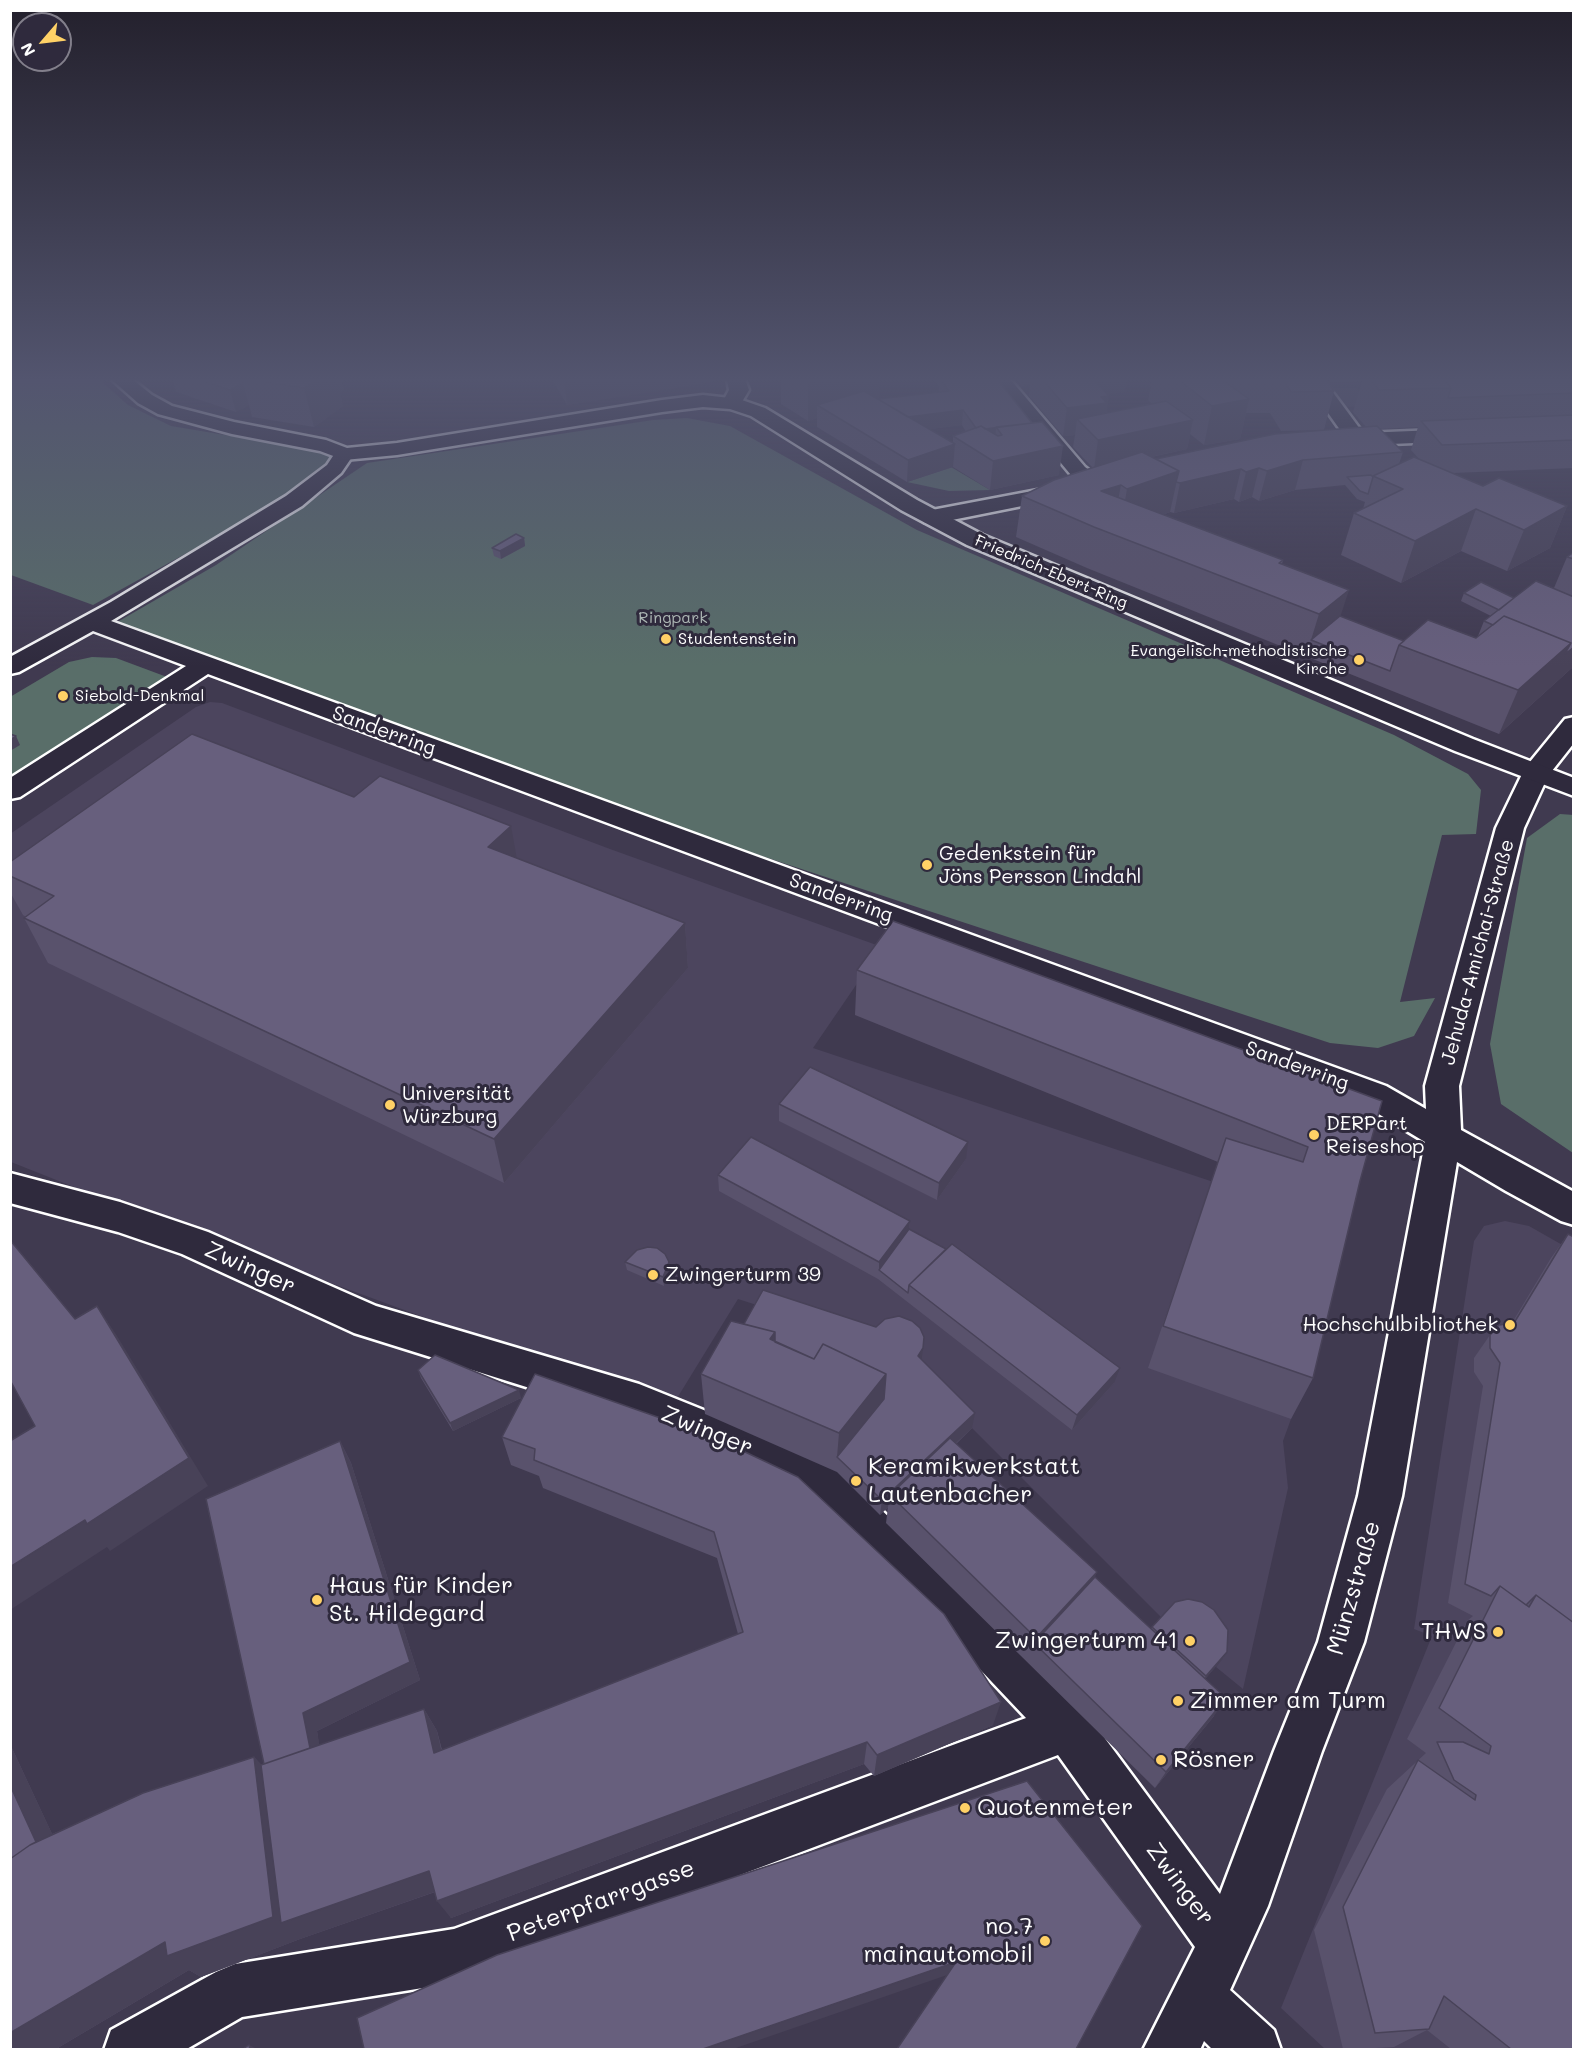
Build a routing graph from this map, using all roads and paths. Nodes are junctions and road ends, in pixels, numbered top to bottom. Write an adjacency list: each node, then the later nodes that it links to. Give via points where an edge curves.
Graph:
1 (326, 475): 7 (street, via 294,501)
2 (862, 475): 6 (street, Friedrich-Ebert-Ring)
3 (1084, 475): 5 (street)
4 (1117, 480): 5 (street)
5 (1096, 484): 6 (street)
6 (932, 518): 11 (street, Friedrich-Ebert-Ring, via 975,540)
7 (91, 622): 8 (street, Sanderring); 9 (street)
8 (204, 664): 13 (street); 14 (street, Sanderring, via 1364,1090)
9 (10, 667)
10 (1574, 725): 11 (street, Jehuda-Amichai-Straße)
11 (1535, 774): 12 (street, Friedrich-Ebert-Ring); 14 (street, Jehuda-Amichai-Straße, via 1510,828 1442,1086)
12 (1574, 788)
13 (10, 791)
14 (1444, 1134): 16 (street, Sanderring); 18 (street, Münzstraße, via 1380,1496 1341,1642 1242,1906)
15 (10, 1188): 17 (street, Zwinger, via 120,1217 195,1243 368,1321 639,1403 813,1474 956,1611)
16 (1574, 1210)
17 (1067, 1727): 18 (street, Zwinger); 20 (street, Peterpfarrgasse, via 454,1956 235,1991)
18 (1224, 1943): 19 (street, Münzstraße)
19 (1198, 1998): 21 (street, Münzstraße); 22 (street)
20 (131, 2049)
21 (1170, 2049)
22 (1254, 2049)

